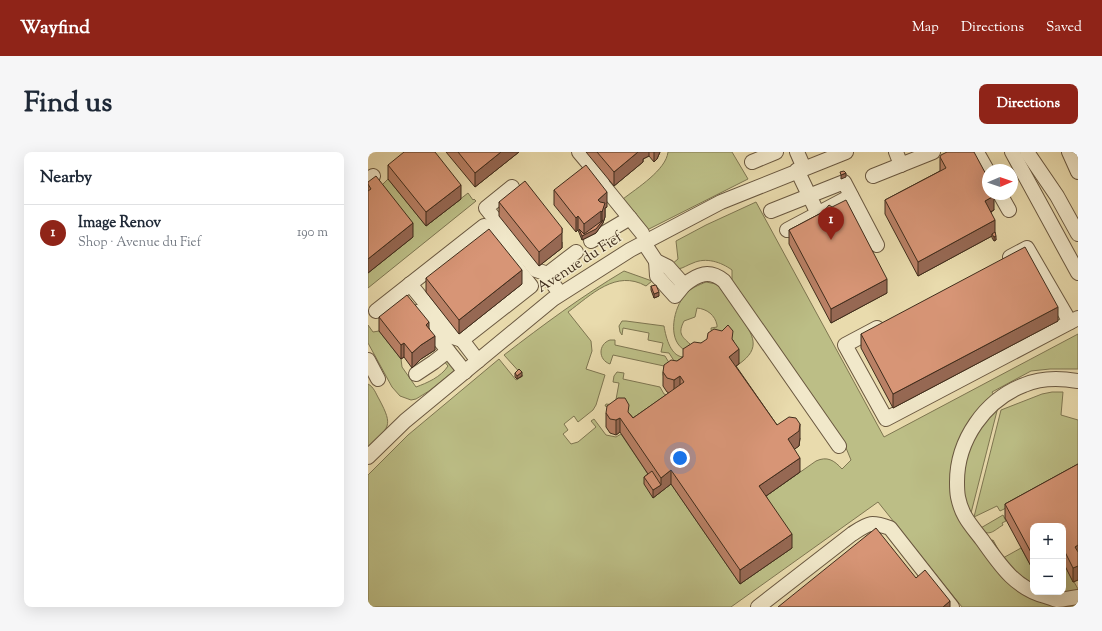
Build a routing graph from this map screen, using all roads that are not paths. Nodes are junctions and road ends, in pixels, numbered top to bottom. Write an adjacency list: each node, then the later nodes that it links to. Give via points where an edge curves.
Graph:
1 (579, 152): 23 (street)
2 (776, 152): 11 (street)
3 (797, 152): 13 (street)
4 (846, 152): 13 (street, Avenue du Fief)
5 (933, 152): 10 (street)
6 (967, 152): 12 (street, via 979,156)
7 (1012, 152): 31 (street)
8 (1027, 152): 25 (street, via 1057,196)
9 (1069, 152): 14 (street)
10 (898, 158): 15 (street)
11 (752, 162)
12 (984, 164)
13 (801, 169): 17 (street); 26 (street, Avenue du Fief)
14 (1078, 172)
15 (873, 176)
16 (512, 188): 32 (street, via 486,208 536,270)
17 (809, 196): 18 (street, via 844,182); 20 (street); 22 (street)
18 (851, 196): 22 (street); 28 (street)
19 (1003, 200): 21 (street)
20 (772, 210)
21 (1009, 210)
22 (818, 214): 24 (street)
23 (630, 218): 26 (street); 27 (street)
24 (787, 230)
25 (1078, 234)
26 (643, 238): 40 (street, Avenue du Fief, via 630,250 554,299); 44 (street, via 656,261 657,276 675,296 684,285 703,274 718,276 724,281)
27 (591, 242)
28 (877, 245)
29 (576, 252): 32 (street)
30 (999, 263): 36 (street, via 1027,248)
31 (1078, 274)
32 (546, 275): 34 (street)
33 (405, 288): 35 (street); 38 (street, via 453,337); 38 (street, via 484,226 531,286); 39 (street)
34 (556, 288)
35 (376, 311)
36 (1074, 320): 37 (street, via 886,419 846,345)
37 (888, 322)
38 (462, 340): 40 (street)
39 (448, 351): 41 (street); 42 (street)
40 (478, 361): 41 (street, Avenue du Fief)
41 (465, 372): 45 (street, Avenue du Fief, via 405,421)
42 (416, 374)
43 (1078, 381): 46 (street, via 1053,379 1024,384 998,399 985,411 964,444 957,474 958,496 964,516 1002,567 1020,585 1036,594 1057,600)
44 (839, 446)
45 (368, 457)
46 (1078, 597)
47 (758, 607): 48 (street, via 865,525 876,523 890,528)
48 (952, 607)

